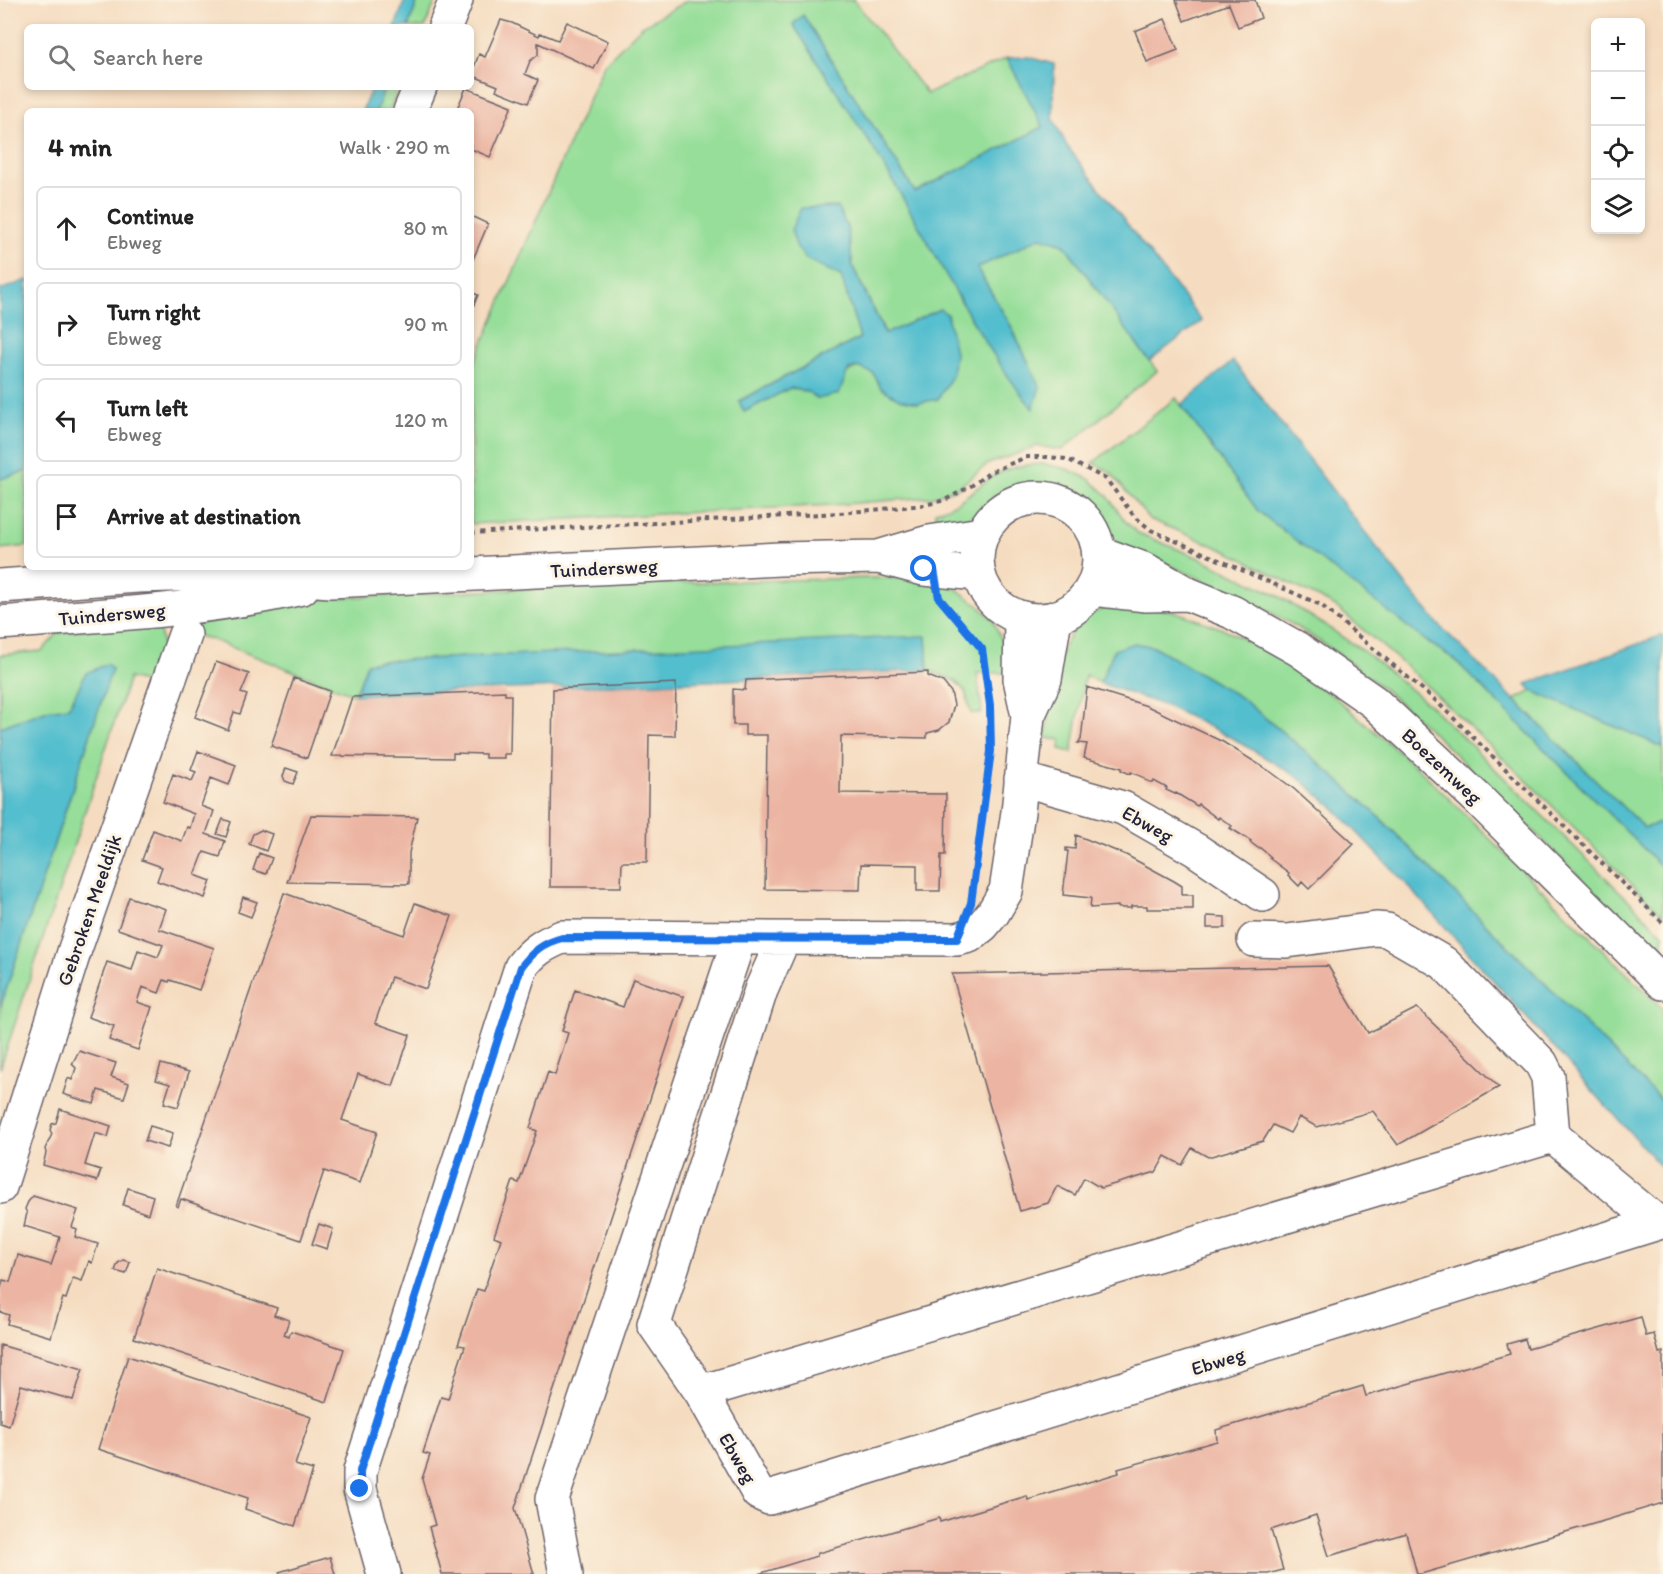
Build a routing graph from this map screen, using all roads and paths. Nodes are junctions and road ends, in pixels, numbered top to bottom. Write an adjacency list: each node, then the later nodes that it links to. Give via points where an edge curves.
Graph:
1 (456, 0): 2 (main road)
2 (446, 24)
3 (419, 90): 4 (main road)
4 (411, 108)
5 (474, 533): 8 (path, via 925,505)
6 (982, 534): 7 (main road, via 1005,507 1022,500 1045,498 1073,508 1086,520); 8 (main road, Tuindersweg); 10 (main road, via 978,547)
7 (1100, 553): 13 (main road); 14 (main road, Boezemweg, via 1146,570)
8 (932, 556): 10 (main road, Tuindersweg); 11 (main road, Tuindersweg, via 780,559); 20 (path, via 939,598 982,649)
9 (138, 571): 11 (main road, Tuindersweg, via 237,573); 12 (main road, Tuindersweg); 15 (main road)
10 (979, 574): 16 (main road, via 994,601)
11 (330, 581): 15 (main road, Tuindersweg, via 251,599)
12 (0, 586)
13 (1092, 589): 14 (main road, Boezemweg, via 1146,595); 17 (main road, via 1070,612)
14 (1188, 594): 29 (main road, Boezemweg, via 1232,612 1298,649 1374,702)
15 (138, 612): 18 (main road, Tuindersweg)
16 (1021, 618): 17 (main road); 22 (main road, via 1020,679)
17 (1055, 618): 22 (main road, via 1044,679)
18 (0, 622)
19 (185, 635): 31 (main road, Gebroken Meeldijk, via 75,949)
20 (986, 672)
21 (990, 705): 23 (path)
22 (1028, 716): 24 (main road)
23 (991, 740)
24 (1022, 779): 25 (main road, Ebweg, via 1123,808); 27 (main road, via 1006,891 993,914 969,936)
25 (1263, 895)
26 (739, 939): 27 (main road); 33 (main road, via 562,938 531,952 521,967 360,1471 360,1489); 34 (main road, via 552,1499)
27 (783, 940): 32 (main road, Ebweg, via 761,990 654,1324)
28 (1254, 940): 30 (main road, via 1287,941 1387,930 1444,963 1541,1064 1548,1077)
29 (1663, 983)
30 (1553, 1136): 32 (main road); 32 (main road, Ebweg, via 1658,1223 769,1498 758,1492)
31 (0, 1187)
32 (701, 1392)
33 (384, 1574)
34 (566, 1574)

